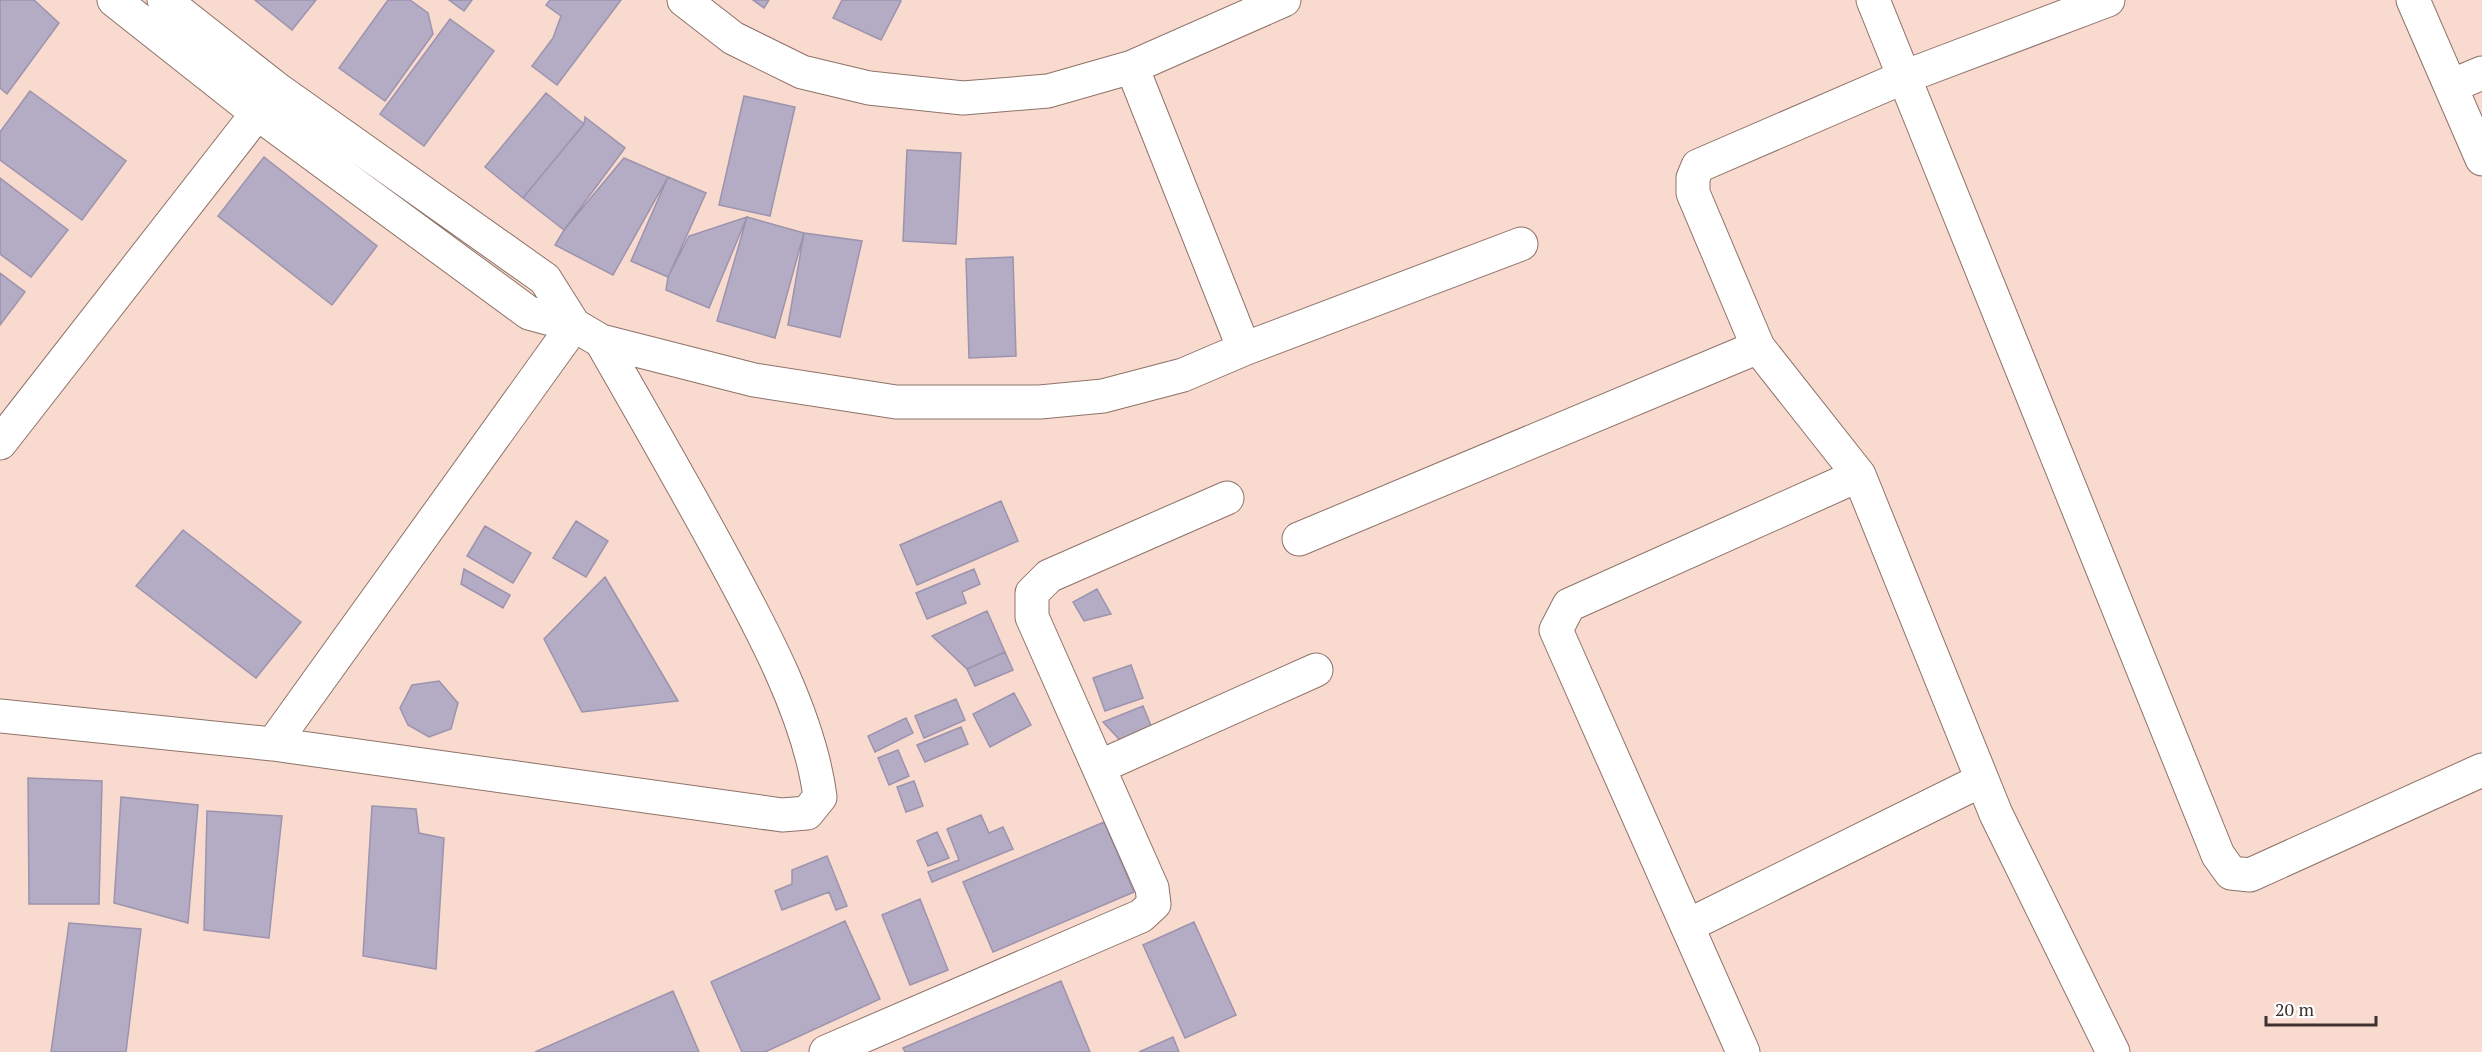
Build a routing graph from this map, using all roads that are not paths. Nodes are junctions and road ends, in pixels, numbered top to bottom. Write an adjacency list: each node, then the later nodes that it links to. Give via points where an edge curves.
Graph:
1 (114, 0): 13 (street)
2 (164, 0): 8 (street)
3 (684, 0): 9 (street, via 733,38 802,72 869,88 963,98 1048,92)
4 (1284, 0): 9 (street)
5 (1873, 0): 11 (street)
6 (2108, 0): 11 (street)
7 (2413, 0): 12 (street)
8 (202, 11): 13 (street)
9 (1132, 67): 18 (street)
10 (2482, 73): 12 (street)
11 (1904, 78): 17 (street, via 1698,166 1692,193); 27 (street, via 2218,855 2232,873 2250,875)
12 (2451, 86): 14 (street)
13 (267, 101): 16 (street, via 545,279); 19 (street)
14 (2482, 159)
15 (1521, 244): 18 (street)
16 (588, 333): 18 (street, via 754,380 896,402 1040,402 1104,396 1183,375); 25 (street); 25 (street, via 688,493 767,637 817,770 820,797 807,813 782,815)
17 (1758, 347): 20 (street); 22 (street)
18 (1244, 349)
19 (0, 443)
20 (1859, 475): 28 (street); 29 (street, via 1569,605 1556,630)
21 (1227, 498): 26 (street, via 1049,576 1032,593 1032,617)
22 (1299, 539)
23 (1316, 670): 26 (street)
24 (0, 716): 25 (street)
25 (273, 744)
26 (1099, 767): 30 (street, via 1152,888 1154,904 1141,916)
27 (2482, 770)
28 (1982, 780): 29 (street); 32 (street)
29 (1687, 926): 31 (street)
30 (826, 1052)
31 (1743, 1052)
32 (2113, 1052)

